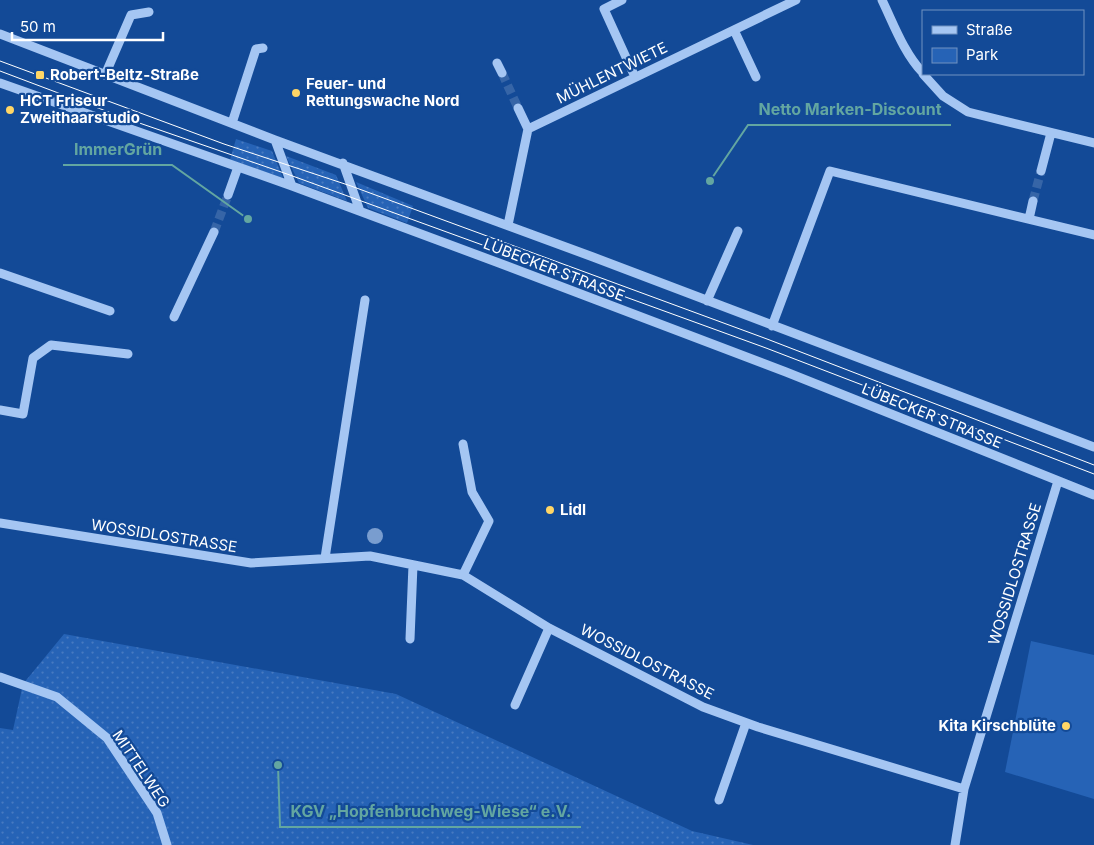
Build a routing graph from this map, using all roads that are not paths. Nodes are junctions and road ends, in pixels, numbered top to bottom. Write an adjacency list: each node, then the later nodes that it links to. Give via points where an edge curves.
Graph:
1 (622, 0): 14 (street, via 604,9)
2 (796, 0): 5 (street, MÜHLENTWIETE)
3 (882, 0): 10 (street)
4 (149, 12): 11 (street, via 131,15)
5 (734, 30): 13 (street); 14 (street, MÜHLENTWIETE)
6 (0, 34): 11 (street, LÜBECKER STRASSE)
7 (263, 48): 17 (street, via 256,49)
8 (497, 63): 9 (street)
9 (502, 73)
10 (922, 73)
11 (105, 74): 17 (street, LÜBECKER STRASSE)
12 (924, 75): 19 (street, via 944,96 968,112)
13 (756, 77)
14 (635, 78): 18 (street, MÜHLENTWIETE)
15 (0, 83): 23 (street, LÜBECKER STRASSE)
16 (518, 108): 18 (street)
17 (232, 123): 20 (street, LÜBECKER STRASSE)
18 (528, 129): 30 (street)
19 (1051, 133): 21 (street); 24 (street)
20 (275, 140): 22 (street, LÜBECKER STRASSE); 25 (street)
21 (1094, 142)
22 (343, 164): 28 (street); 30 (street, LÜBECKER STRASSE)
23 (238, 167): 25 (street, LÜBECKER STRASSE); 26 (street)
24 (1040, 171)
25 (292, 186): 28 (street, LÜBECKER STRASSE)
26 (228, 195)
27 (1033, 201): 29 (street)
28 (360, 211): 44 (street, LÜBECKER STRASSE, via 786,372)
29 (1029, 219): 33 (street); 39 (street, via 830,171)
30 (508, 225): 36 (street, LÜBECKER STRASSE)
31 (738, 231): 36 (street)
32 (214, 232): 38 (street)
33 (1094, 235)
34 (0, 273): 37 (street)
35 (365, 300): 47 (street)
36 (707, 301): 39 (street, LÜBECKER STRASSE)
37 (110, 311)
38 (174, 318)
39 (772, 326): 43 (street, LÜBECKER STRASSE)
40 (128, 354): 41 (street, via 52,344 33,358 23,414)
41 (0, 410)
42 (462, 444): 49 (street, via 472,492 489,521)
43 (1094, 446)
44 (1058, 481): 45 (street, LÜBECKER STRASSE); 55 (street, WOSSIDLOSTRASSE)
45 (1094, 495)
46 (0, 523): 47 (street, WOSSIDLOSTRASSE, via 251,563)
47 (325, 558): 48 (street, WOSSIDLOSTRASSE, via 370,556)
48 (413, 564): 49 (street, WOSSIDLOSTRASSE); 51 (street)
49 (463, 575): 50 (street, WOSSIDLOSTRASSE)
50 (549, 628): 53 (street); 54 (street, WOSSIDLOSTRASSE, via 702,707)
51 (410, 639)
52 (0, 677): 57 (street, MITTELWEG, via 57,697 107,738 156,813)
53 (515, 704)
54 (746, 722): 55 (street, WOSSIDLOSTRASSE); 56 (street)
55 (964, 789): 58 (street, WOSSIDLOSTRASSE)
56 (719, 800)
57 (167, 845)
58 (955, 845)

